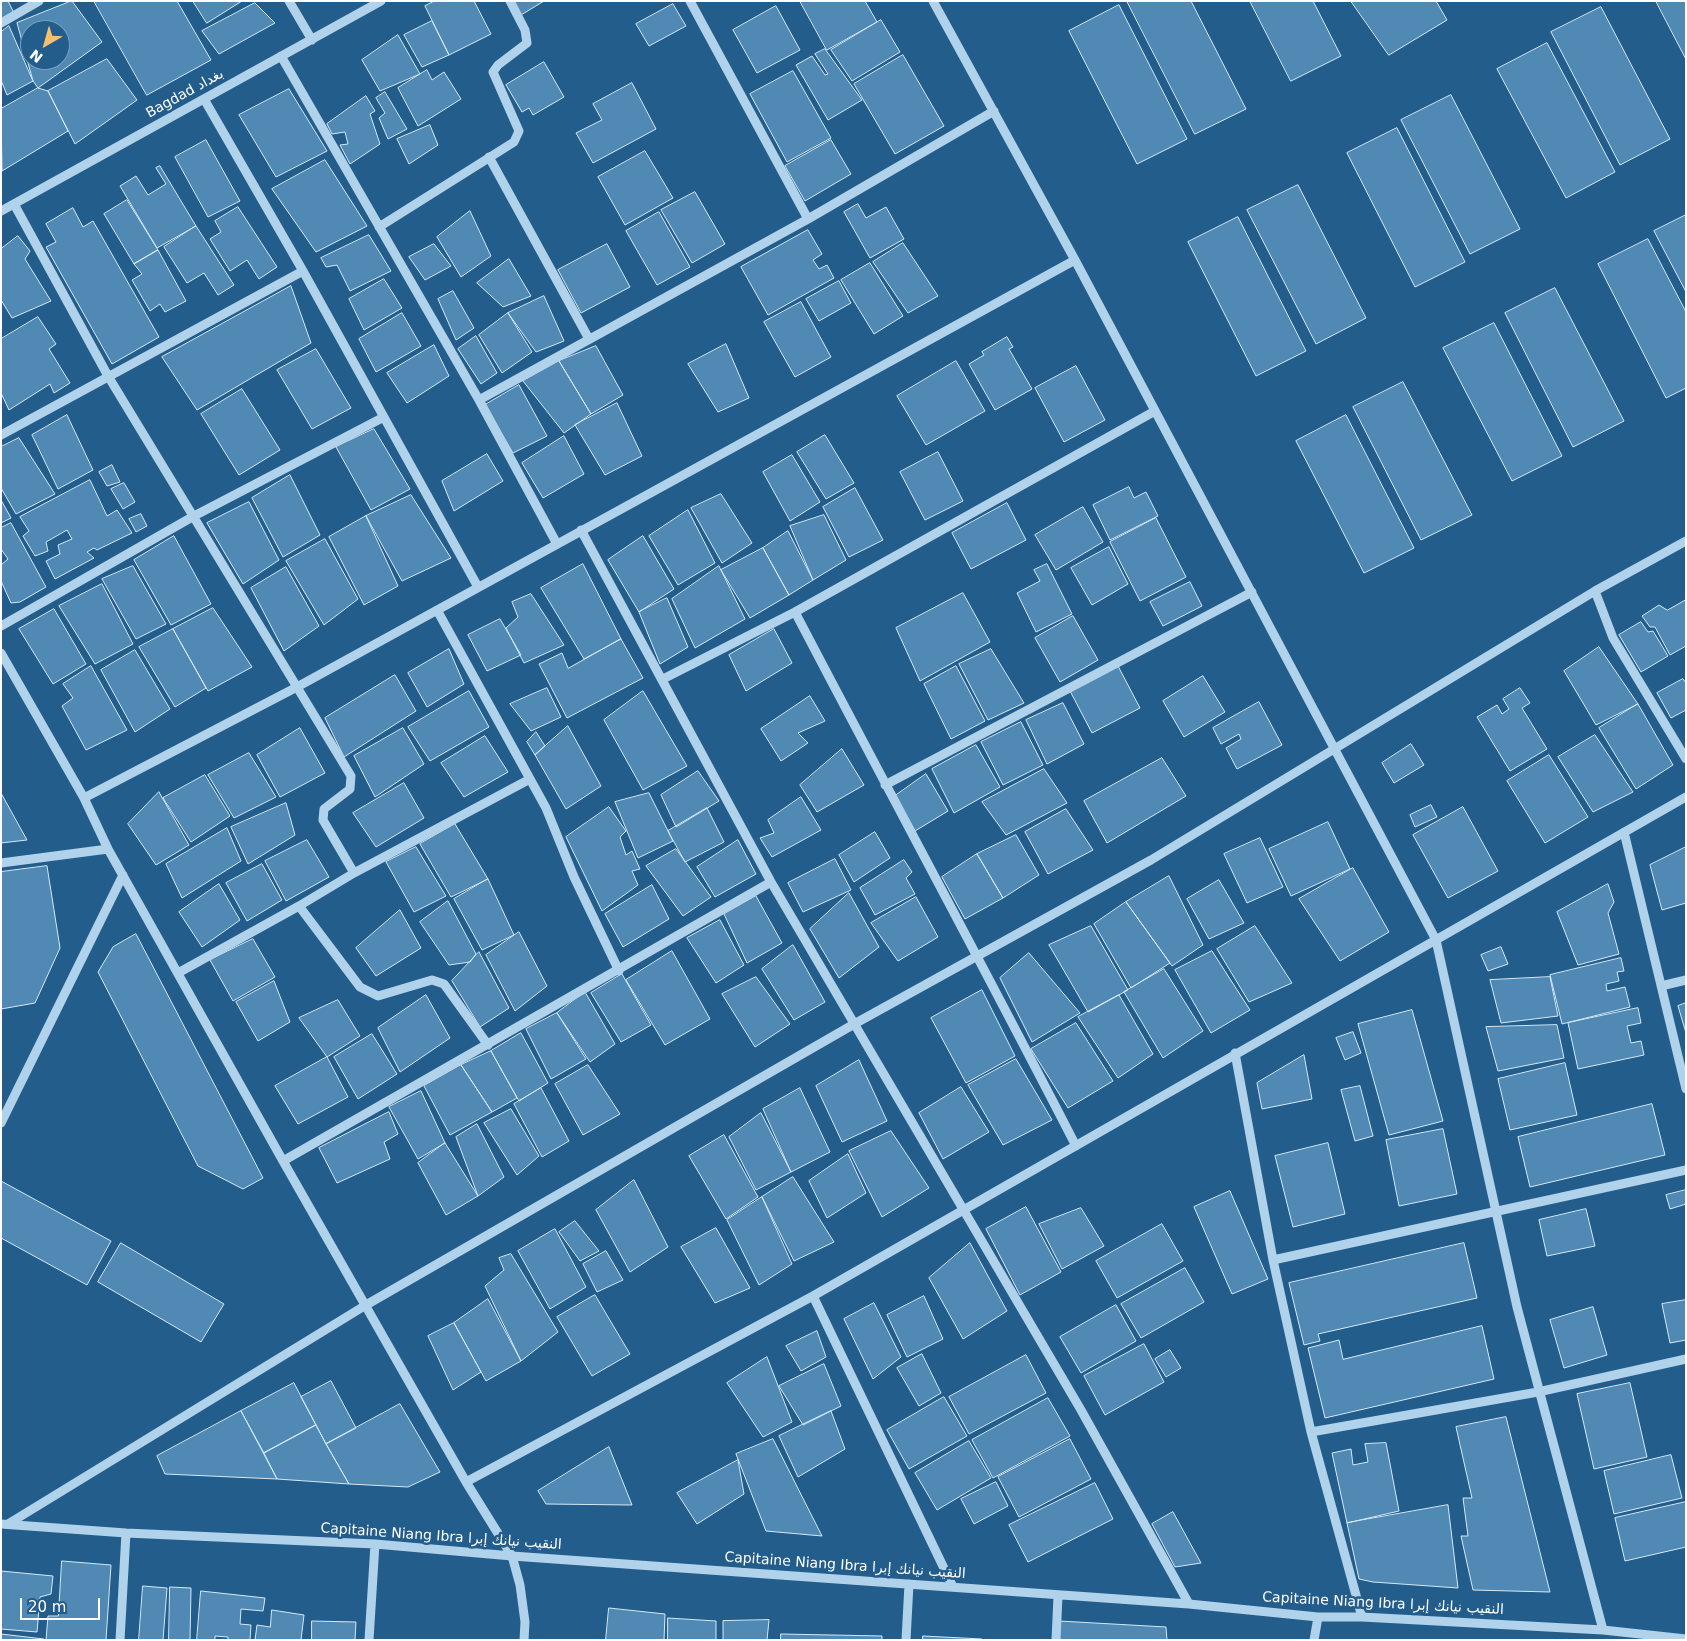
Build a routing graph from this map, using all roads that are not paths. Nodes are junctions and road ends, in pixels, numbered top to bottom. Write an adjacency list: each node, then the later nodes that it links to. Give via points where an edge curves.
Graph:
1 (39, 1): 7 (street)
2 (289, 1): 8 (street)
3 (382, 1): 8 (street, Bagdad بغداد)
4 (510, 1): 12 (street, via 525,30 527,42 493,72 519,131 514,142)
5 (690, 1): 15 (street)
6 (933, 1): 11 (street)
7 (1, 23)
8 (312, 40): 9 (street, Bagdad بغداد)
9 (281, 56): 10 (street, Bagdad بغداد); 16 (street)
10 (204, 99): 13 (street, Bagdad بغداد); 18 (street)
11 (994, 111): 15 (street); 17 (street)
12 (489, 157): 16 (street); 19 (street)
13 (14, 204): 14 (street, Bagdad بغداد); 20 (street)
14 (1, 211)
15 (808, 219): 19 (street)
16 (379, 227): 21 (street)
17 (1074, 260): 22 (street); 26 (street)
18 (303, 271): 20 (street); 23 (street)
19 (589, 340): 21 (street)
20 (108, 376): 24 (street); 25 (street)
21 (479, 400): 28 (street)
22 (1155, 411): 31 (street); 33 (street)
23 (384, 417): 25 (street); 29 (street)
24 (1, 435)
25 (194, 516): 34 (street); 37 (street)
26 (581, 530): 28 (street); 36 (street)
27 (1686, 541): 30 (street)
28 (557, 544): 29 (street)
29 (478, 587): 32 (street)
30 (1595, 591): 38 (street); 39 (street, via 1613,638)
31 (1252, 592): 38 (street); 41 (street)
32 (437, 610): 37 (street); 40 (street)
33 (795, 612): 36 (street); 41 (street)
34 (1, 626)
35 (1, 653): 43 (street)
36 (663, 679): 49 (street)
37 (297, 687): 43 (street); 47 (street, via 351,776 350,789 324,809 323,820)
38 (1334, 749): 51 (street); 52 (street, via 1151,860)
39 (1686, 759)
40 (530, 779): 47 (street); 53 (street)
41 (885, 784): 52 (street)
42 (1686, 797): 44 (street)
43 (84, 798): 45 (street)
44 (1624, 832): 51 (street); 56 (street)
45 (108, 849): 46 (street); 48 (street)
46 (1, 863)
47 (354, 873): 50 (street)
48 (123, 875): 54 (street); 61 (street)
49 (771, 882): 53 (street); 57 (street)
50 (299, 906): 54 (street); 58 (street, via 360,987 378,996 432,980 444,984)
51 (1436, 940): 59 (street); 66 (street)
52 (978, 954): 57 (street); 62 (street)
53 (619, 971): 58 (street)
54 (178, 972): 63 (street)
55 (1686, 980): 56 (street)
56 (1662, 986): 60 (street)
57 (856, 1023): 65 (street); 69 (street)
58 (488, 1045): 63 (street)
59 (1235, 1053): 62 (street); 67 (street)
60 (1686, 1089)
61 (1, 1123)
62 (1076, 1146): 65 (street)
63 (283, 1161): 69 (street)
64 (1686, 1170): 66 (street)
65 (964, 1210): 68 (street); 81 (street, via 1082,1410)
66 (1494, 1210): 67 (street); 71 (street)
67 (1273, 1260): 72 (street)
68 (813, 1296): 73 (street); 79 (street)
69 (366, 1305): 73 (street); 74 (street)
70 (1686, 1359): 71 (street)
71 (1538, 1392): 72 (street); 84 (street)
72 (1311, 1432): 82 (street)
73 (466, 1482): 77 (street)
74 (4, 1524): 75 (street, Capitaine Niang Ibra النقيب نيانك إبرا)
75 (126, 1533): 76 (street, Capitaine Niang Ibra النقيب نيانك إبرا); 86 (street)
76 (375, 1544): 77 (street, Capitaine Niang Ibra النقيب نيانك إبرا); 87 (street)
77 (512, 1556): 78 (street, Capitaine Niang Ibra النقيب نيانك إبرا); 88 (street, via 520,1585)
78 (909, 1584): 79 (street, Capitaine Niang Ibra النقيب نيانك إبرا); 89 (street)
79 (952, 1587): 80 (street, Capitaine Niang Ibra النقيب نيانك إبرا)
80 (1058, 1596): 81 (street, Capitaine Niang Ibra النقيب نيانك إبرا); 90 (street)
81 (1189, 1604): 83 (street, Capitaine Niang Ibra النقيب نيانك إبرا)
82 (1362, 1616): 83 (street, Capitaine Niang Ibra النقيب نيانك إبرا); 84 (street, Capitaine Niang Ibra النقيب نيانك إبرا)
83 (1318, 1617): 91 (street)
84 (1603, 1630): 85 (street, Capitaine Niang Ibra النقيب نيانك إبرا)
85 (1686, 1639)
86 (120, 1640)
87 (368, 1640)
88 (524, 1640)
89 (906, 1640)
90 (1056, 1640)
91 (1314, 1640)

